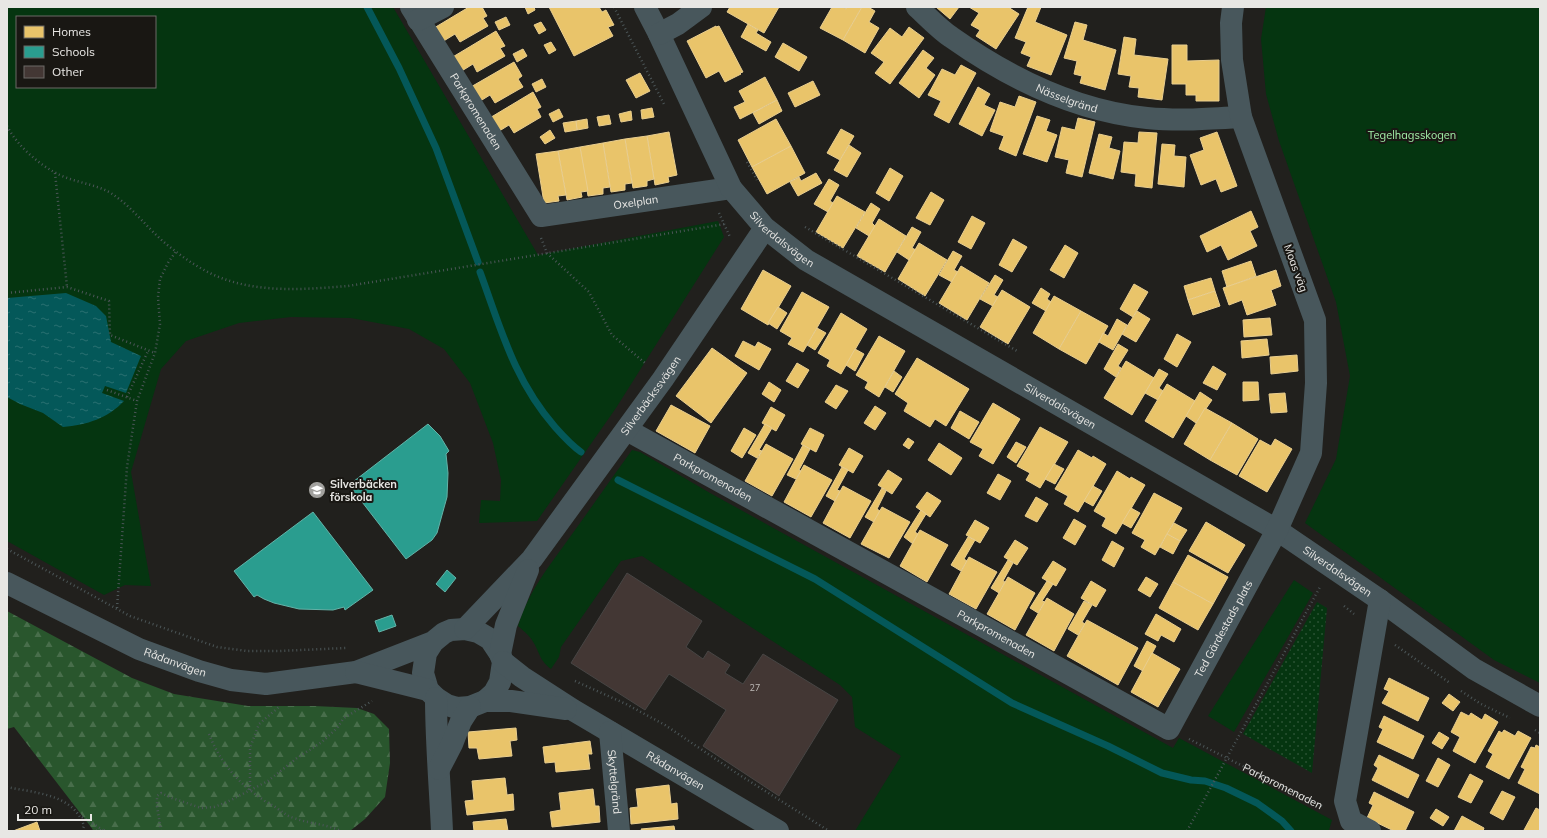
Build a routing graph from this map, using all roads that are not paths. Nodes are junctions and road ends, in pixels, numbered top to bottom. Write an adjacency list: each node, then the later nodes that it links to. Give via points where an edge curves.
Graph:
1 (443, 7): 6 (street)
2 (645, 7): 7 (street, Silverdalsvägen)
3 (701, 7): 7 (street)
4 (917, 7): 8 (street, Nässelgränd, via 950,37 1004,71 1061,98 1102,110 1146,118 1193,120)
5 (1233, 7): 8 (street, Moas väg, via 1232,60)
6 (415, 14): 10 (street, Parkpromenaden)
7 (659, 34): 9 (street, Silverdalsvägen)
8 (1241, 117): 13 (street, Moas väg, via 1315,320 1316,383 1311,453)
9 (731, 188): 10 (street, Oxelplan); 11 (street, Silverdalsvägen)
10 (541, 216)
11 (765, 228): 12 (street, Silverbäckssvägen); 13 (street, Silverdalsvägen, via 806,260)
12 (627, 430): 14 (street, Silverbäckssvägen); 25 (street, Parkpromenaden)
13 (1277, 530): 16 (street, Silverdalsvägen); 25 (street, Ted Gärdestads plats)
14 (532, 559): 17 (street, Silverbäckssvägen); 19 (street, Silverbäckssvägen, via 506,625)
15 (7, 583): 20 (street, Rådanvägen, via 139,649 231,680 266,684)
16 (1380, 600): 23 (street, Silverdalsvägen, via 1474,669); 31 (street, via 1345,801 1351,820)
17 (465, 629): 18 (street, Rådanvägen, via 451,630); 19 (street, Rådanvägen, via 478,632 490,640)
18 (433, 642): 20 (street, Rådanvägen); 21 (street, via 426,654 423,673)
19 (501, 658): 22 (street, via 500,682 494,694); 24 (street, Rådanvägen, via 522,677)
20 (356, 672): 21 (street, Rådanvägen)
21 (432, 694): 22 (street, Rådanvägen, via 447,705 457,708); 27 (street)
22 (478, 704): 24 (street, Rådanvägen, via 512,701); 27 (street, via 461,721)
23 (1540, 706)
24 (573, 710): 26 (street, Rådanvägen)
25 (1169, 728)
26 (610, 732): 29 (street, Skyttelgränd); 30 (street, Rådanvägen)
27 (440, 769): 28 (street)
28 (442, 831)
29 (619, 831)
30 (778, 831)
31 (1370, 831)

